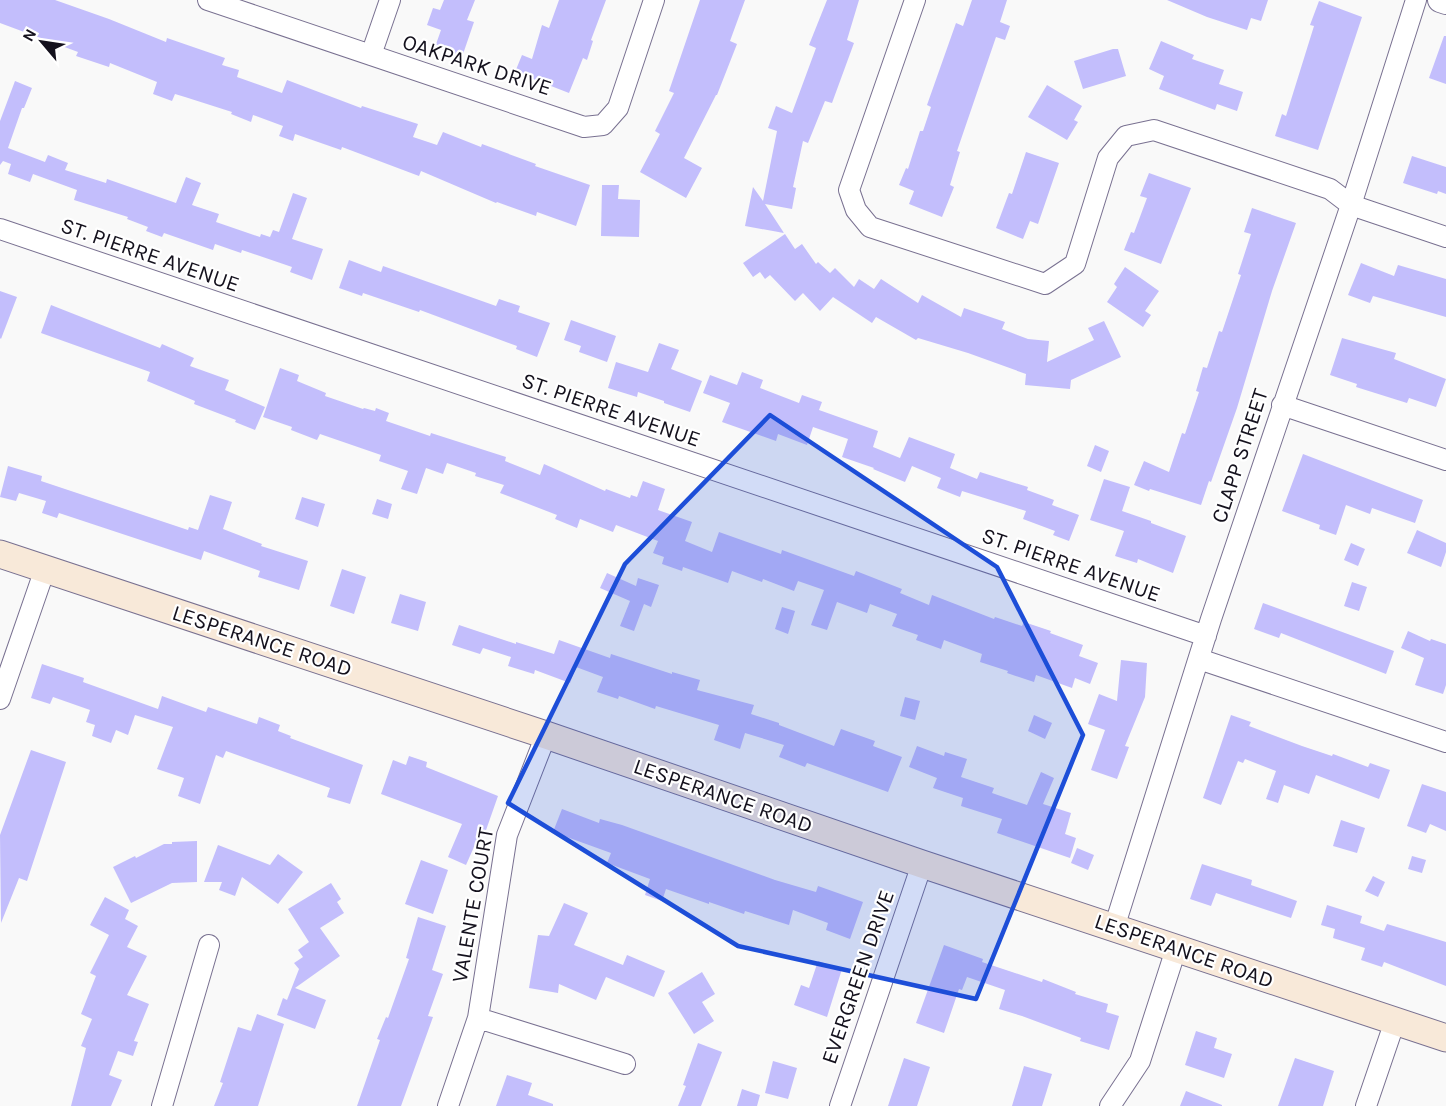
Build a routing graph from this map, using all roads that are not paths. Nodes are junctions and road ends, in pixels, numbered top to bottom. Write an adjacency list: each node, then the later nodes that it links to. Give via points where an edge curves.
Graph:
1 (208, 0): 8 (street, OAKPARK DRIVE)
2 (390, 0): 8 (street)
3 (654, 0): 8 (street, OAKPARK DRIVE, via 618,108 603,125 584,127)
4 (915, 0): 9 (street, via 849,190 856,210 870,227 1045,284 1075,264 1108,158 1126,136 1154,130 1330,189)
5 (1416, 0): 9 (street, CLAPP STREET)
6 (1440, 0): 7 (street)
7 (1446, 2)
8 (371, 55)
9 (1351, 204): 11 (street); 12 (street, CLAPP STREET)
10 (0, 229): 16 (street, ST. PIERRE AVENUE)
11 (1446, 237)
12 (1282, 405): 13 (street); 16 (street, CLAPP STREET)
13 (1446, 460)
14 (0, 554): 15 (main road, LESPERANCE ROAD)
15 (45, 569): 18 (street); 19 (main road, LESPERANCE ROAD)
16 (1206, 636): 17 (street, CLAPP STREET)
17 (1199, 659): 20 (street); 22 (street, CLAPP STREET)
18 (0, 699)
19 (546, 735): 21 (main road, LESPERANCE ROAD); 25 (street, VALENTE COURT, via 507,835)
20 (1446, 742)
21 (922, 864): 22 (main road, LESPERANCE ROAD); 31 (street, EVERGREEN DRIVE)
22 (1114, 928): 24 (main road, LESPERANCE ROAD)
23 (209, 945): 29 (street)
24 (1176, 949): 26 (main road, LESPERANCE ROAD); 32 (street, via 1140,1060)
25 (478, 1018): 28 (street); 30 (street, VALENTE COURT)
26 (1395, 1022): 27 (main road, LESPERANCE ROAD); 33 (street)
27 (1446, 1038)
28 (625, 1064)
29 (162, 1106)
30 (448, 1106)
31 (840, 1106)
32 (1110, 1106)
33 (1366, 1106)

